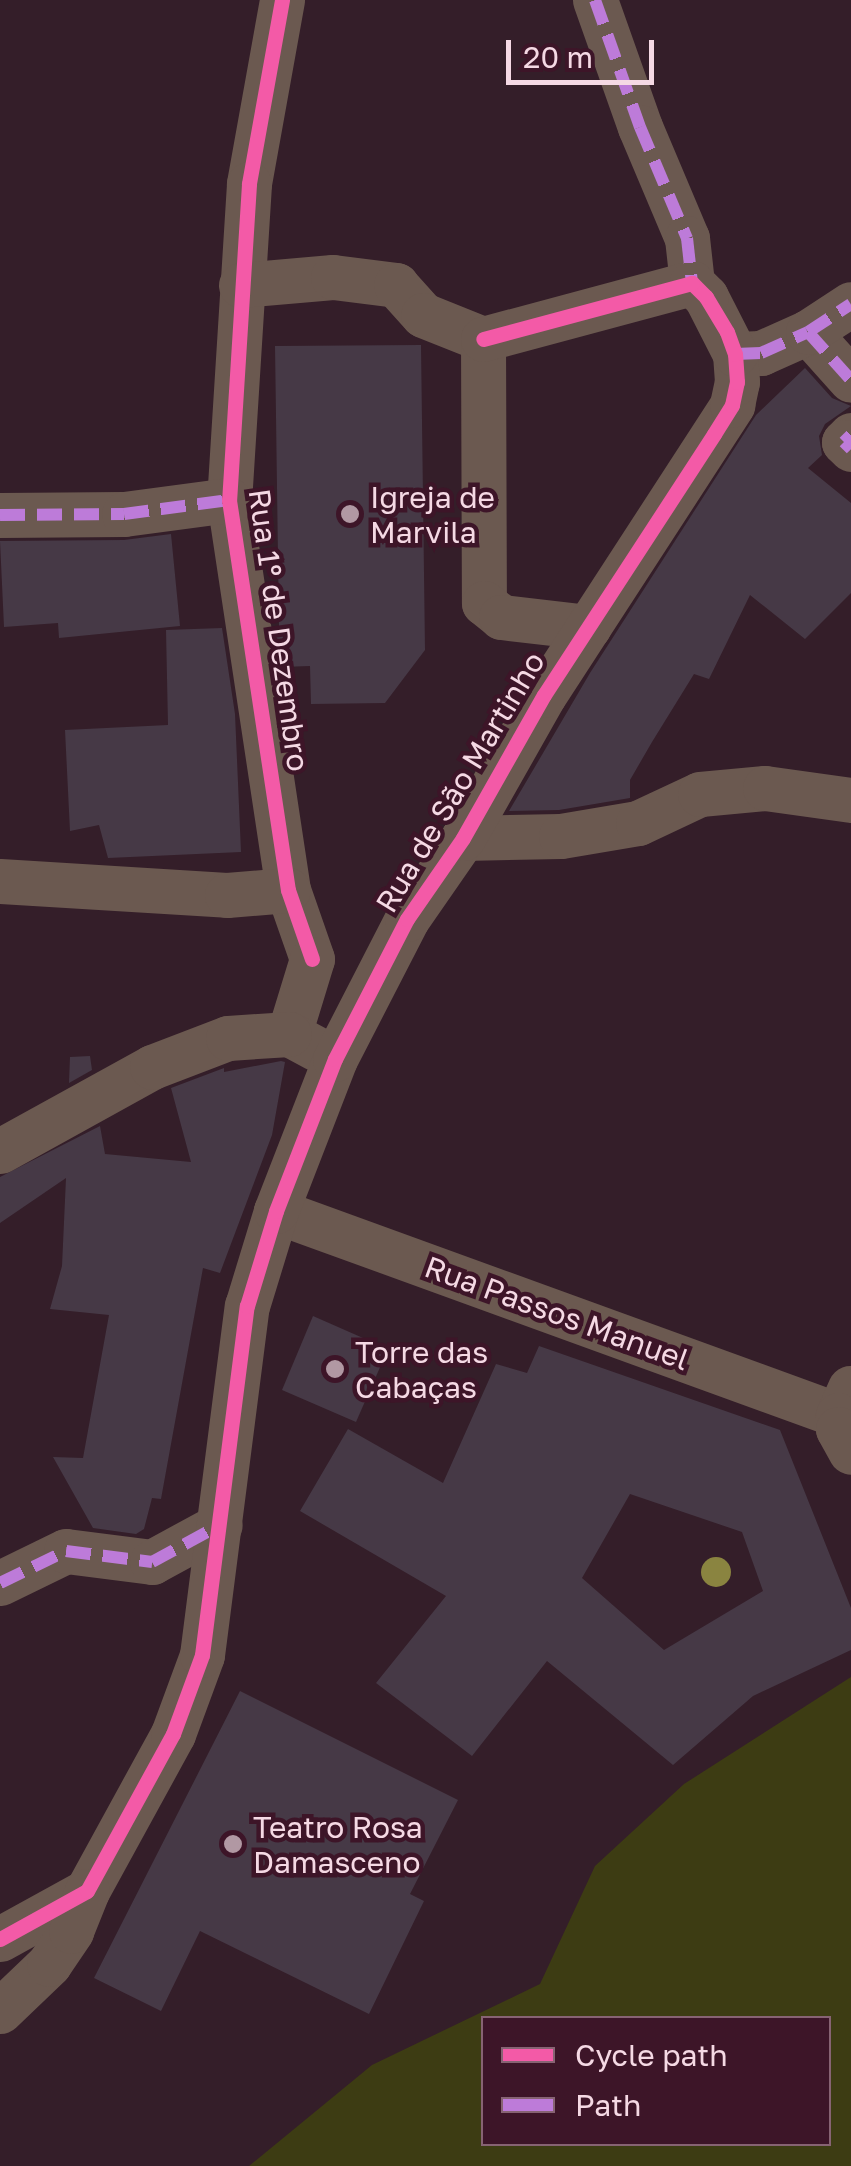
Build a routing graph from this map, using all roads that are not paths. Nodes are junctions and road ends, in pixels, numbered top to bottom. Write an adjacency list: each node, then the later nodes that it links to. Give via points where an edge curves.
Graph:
1 (282, 0): 4 (street, Rua 1º de Dezembro, via 249,184)
2 (595, 0): 3 (street, via 687,238)
3 (692, 283): 7 (street); 8 (street)
4 (241, 285): 7 (street, via 334,277 396,285 422,315); 12 (street, Rua 1º de Dezembro)
5 (851, 304): 6 (street)
6 (808, 332): 8 (street, via 761,353); 9 (street)
7 (483, 339): 14 (street, via 484,603 501,618)
8 (736, 354): 14 (street, Rua de São Martinho, via 732,405)
9 (851, 380)
10 (851, 435): 11 (street, via 844,442)
11 (851, 449)
12 (229, 500): 13 (street, via 124,514); 18 (street, Rua 1º de Dezembro)
13 (0, 515)
14 (588, 627): 16 (street, Rua de São Martinho)
15 (851, 800): 16 (street, via 764,788 700,794 638,822 561,836)
16 (463, 838): 20 (street, Rua de São Martinho)
17 (0, 880): 18 (street, via 226,894)
18 (288, 890): 19 (street, Rua 1º de Dezembro)
19 (312, 958): 20 (street); 21 (street)
20 (380, 968): 22 (street, Rua de São Martinho)
21 (289, 1034): 22 (street); 23 (street, via 228,1038 152,1067)
22 (335, 1059): 24 (street)
23 (0, 1151)
24 (276, 1212): 25 (street, Rua Passos Manuel); 26 (street, via 247,1306)
25 (847, 1418)
26 (220, 1525): 27 (street, via 152,1562 66,1551); 28 (street, via 202,1655 173,1734)
27 (0, 1583)
28 (88, 1892): 29 (street); 30 (street, via 48,1964)
29 (18, 1931)
30 (0, 2010)

